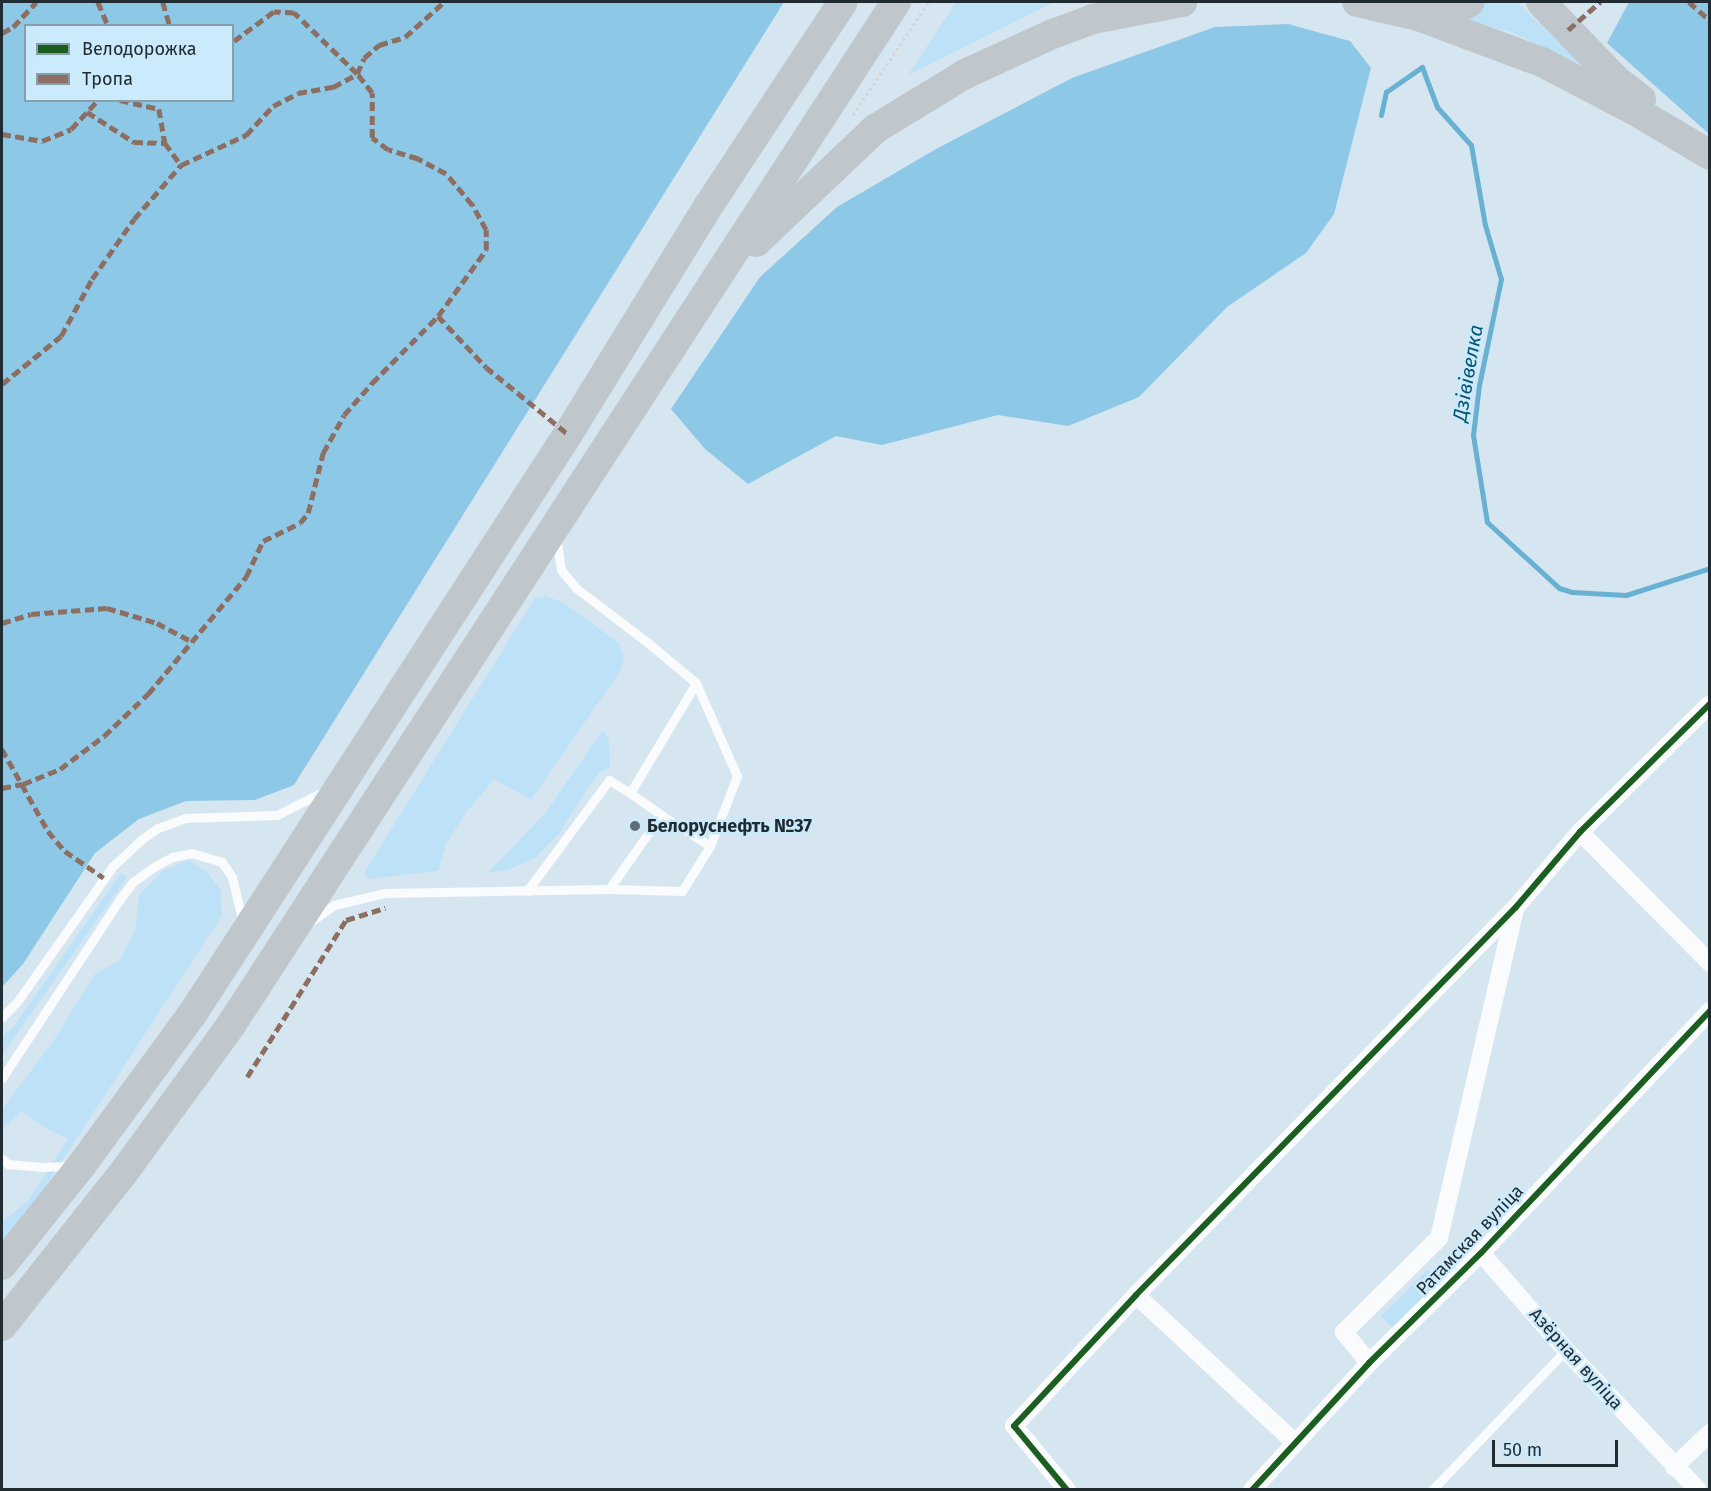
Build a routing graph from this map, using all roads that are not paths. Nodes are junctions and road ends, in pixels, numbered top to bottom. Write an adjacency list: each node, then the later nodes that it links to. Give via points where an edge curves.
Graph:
1 (843, 2): 13 (highway, via 709,205 568,434)
2 (897, 2): 9 (highway)
3 (1182, 2): 9 (highway, via 1093,20 1050,35 915,102 875,129 831,167)
4 (1357, 2): 7 (highway)
5 (1470, 2): 7 (highway, via 1451,12)
6 (1544, 4): 8 (highway, via 1615,79)
7 (1418, 16): 8 (highway, via 1542,62)
8 (1710, 154)
9 (715, 282): 10 (highway)
10 (558, 520): 11 (lane, via 556,551 561,570 576,588); 22 (highway)
11 (696, 683): 14 (lane); 17 (lane, via 737,776)
12 (1710, 704): 16 (street)
13 (340, 782): 21 (highway); 25 (lane, via 277,815 185,818 158,828 113,866 17,1002)
14 (630, 793): 15 (lane); 19 (lane, via 609,780)
15 (661, 815): 17 (lane); 18 (lane)
16 (1580, 832): 20 (street); 23 (street)
17 (710, 846): 18 (lane, via 682,891)
18 (609, 890): 19 (lane)
19 (527, 891): 22 (lane, via 385,893 334,905)
20 (1515, 907): 31 (street); 34 (street, via 1439,1238 1344,1332)
21 (244, 930): 26 (lane, via 232,877 222,862 192,853 172,857 154,867 133,882 120,900); 28 (highway, via 193,1013)
22 (289, 938): 32 (highway, via 124,1172)
23 (1710, 963)
24 (1710, 1011): 29 (street, Ратамская вуліца)
25 (2, 1017)
26 (2, 1078)
27 (2, 1159): 28 (lane, via 8,1164 40,1167)
28 (81, 1166): 30 (highway)
29 (1480, 1253): 33 (street, Азёрная вуліца); 34 (street, Ратамская вуліца)
30 (7, 1257)
31 (1136, 1295): 36 (street); 38 (street, via 1014,1426)
32 (2, 1326)
33 (1566, 1350): 37 (street, Азёрная вуліца); 40 (lane)
34 (1369, 1363): 36 (street, Ратамская вуліца)
35 (1710, 1433): 37 (street)
36 (1295, 1443): 39 (street, Ратамская вуліца)
37 (1674, 1467): 41 (street, Азёрная вуліца)
38 (1067, 1490)
39 (1252, 1490)
40 (1432, 1490)
41 (1698, 1490)

